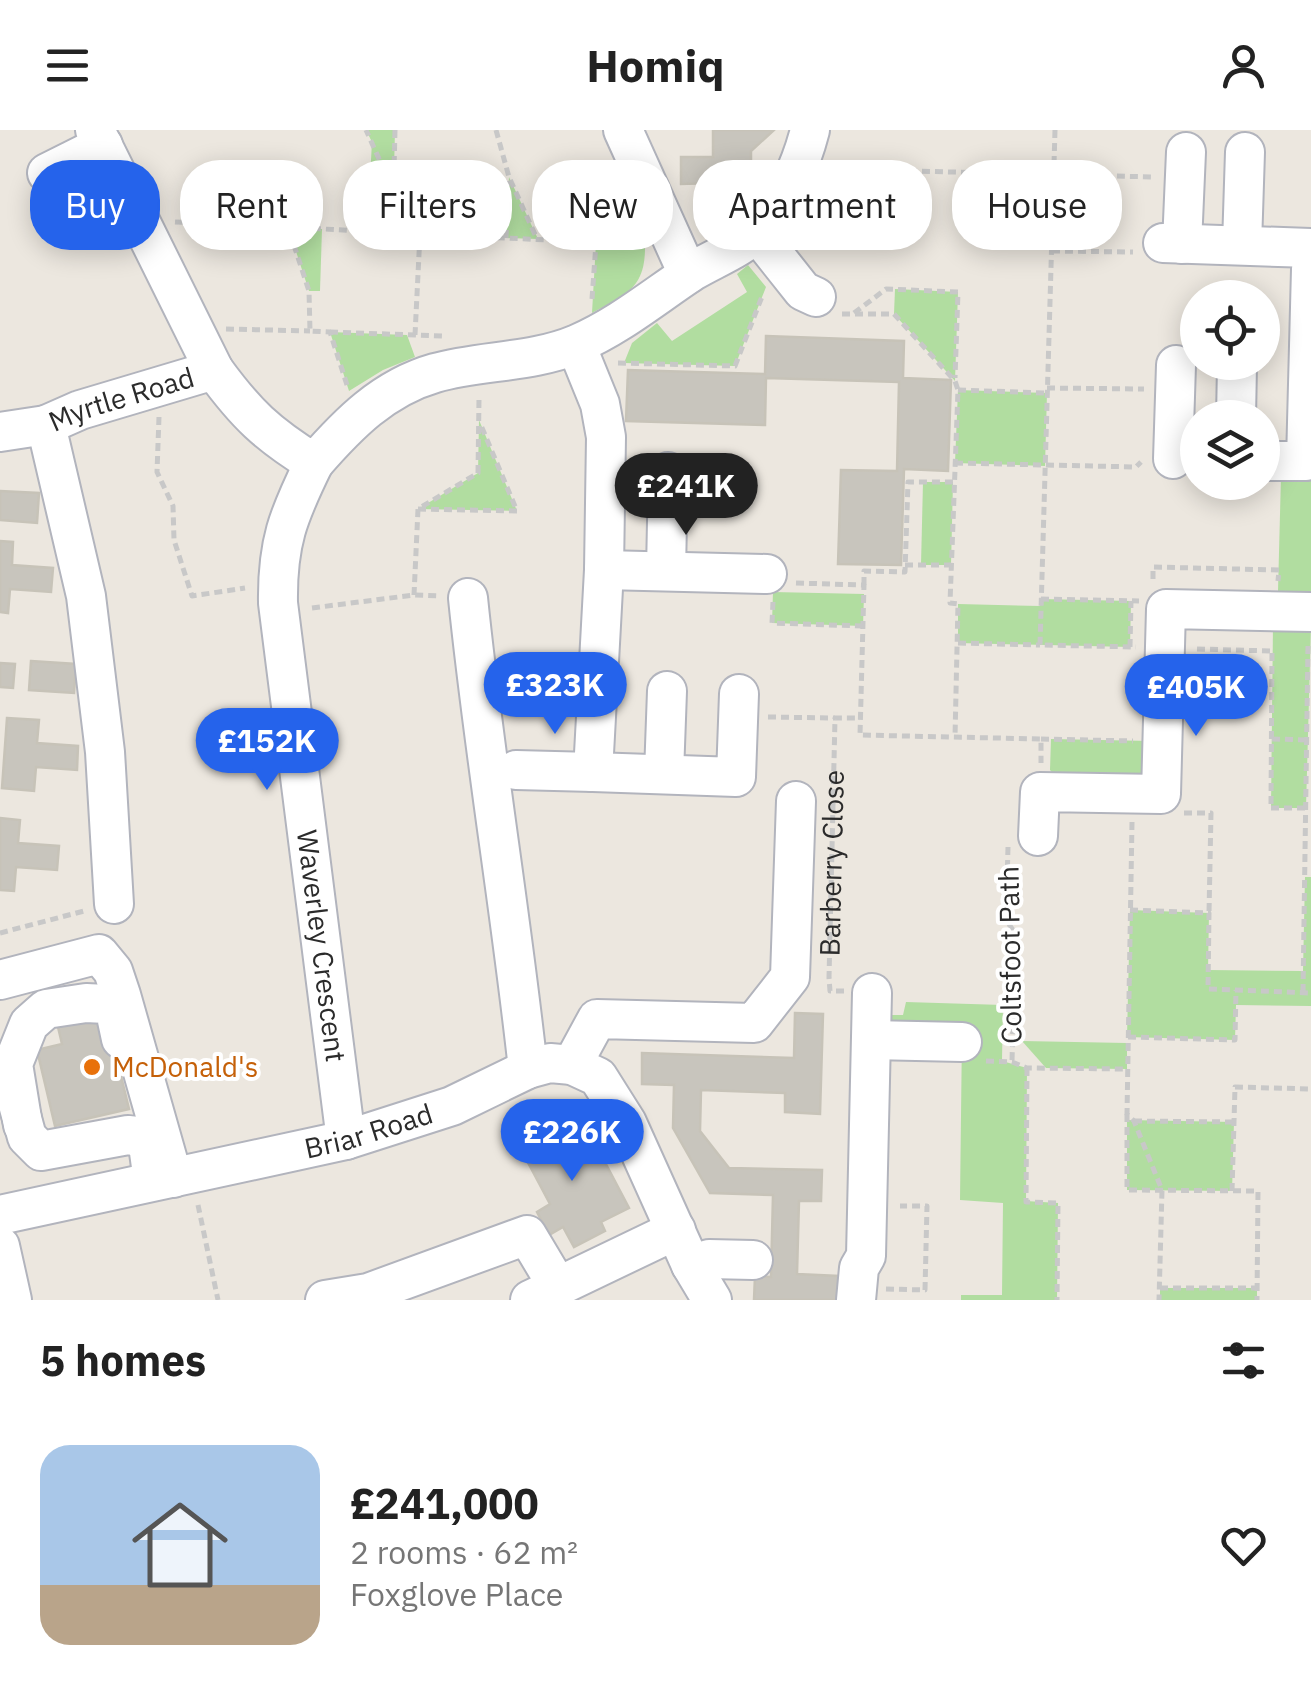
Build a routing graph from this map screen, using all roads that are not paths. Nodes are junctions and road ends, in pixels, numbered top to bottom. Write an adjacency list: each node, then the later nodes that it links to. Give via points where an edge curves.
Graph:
1 (623, 130): 12 (street)
2 (810, 130): 6 (street)
3 (99, 137): 5 (street); 17 (street)
4 (1245, 152): 8 (street)
5 (66, 160)
6 (801, 160)
7 (1176, 165): 8 (street, via 1173,244)
8 (1242, 245): 9 (street)
9 (1311, 248)
10 (709, 250): 12 (street)
11 (772, 250): 14 (street, via 803,291)
12 (682, 260): 15 (street, via 636,312)
13 (1311, 269): 21 (street, via 1306,461)
14 (827, 305)
15 (584, 340): 22 (street, via 433,374 388,394 356,415); 24 (street, via 606,437)
16 (1176, 364): 20 (street)
17 (214, 370): 18 (street, Myrtle Road); 22 (street, Myrtle Road, via 272,437)
18 (46, 425): 19 (street); 36 (street, Myrtle Road, via 86,596)
19 (0, 432)
20 (1172, 459)
21 (1280, 461)
22 (314, 463): 47 (street, Waverley Crescent, via 288,515 277,562)
23 (668, 472): 25 (street)
24 (604, 570): 25 (street); 32 (street)
25 (666, 571): 26 (street)
26 (770, 578)
27 (468, 598): 43 (street)
28 (1298, 622): 35 (street, Coltsfoot Path, via 1166,609 1147,648 1162,741 1161,794 1040,792)
29 (667, 690): 33 (street)
30 (738, 705): 33 (street, via 736,777)
31 (516, 770): 32 (street)
32 (593, 772): 33 (street)
33 (664, 774)
34 (796, 801): 42 (street, via 790,977 754,1023 597,1019)
35 (1038, 836)
36 (114, 904)
37 (0, 980): 44 (street, via 99,954 121,995)
38 (872, 992): 40 (street)
39 (0, 1028): 45 (street)
40 (871, 1040): 41 (street); 55 (street, via 866,1256 859,1268)
41 (962, 1042)
42 (572, 1065): 43 (street, Briar Road); 50 (street, via 598,1078 627,1123)
43 (528, 1069): 47 (street, Briar Road, via 452,1106)
44 (138, 1083): 45 (street, via 115,1011 106,1004 67,1006 60,996 32,997 12,1013 6,1040); 46 (street); 48 (street)
45 (23, 1125): 46 (street, via 41,1151)
46 (128, 1135): 48 (street, via 148,1145)
47 (346, 1140): 48 (street, Briar Road)
48 (173, 1178): 49 (street, Briar Road)
49 (0, 1215)
50 (676, 1230): 53 (street); 54 (street)
51 (0, 1246): 56 (street)
52 (754, 1260): 53 (street)
53 (691, 1265): 58 (street)
54 (544, 1294): 57 (street, via 527,1235 368,1293)
55 (867, 1295)
56 (12, 1300)
57 (325, 1300)
58 (712, 1300)

